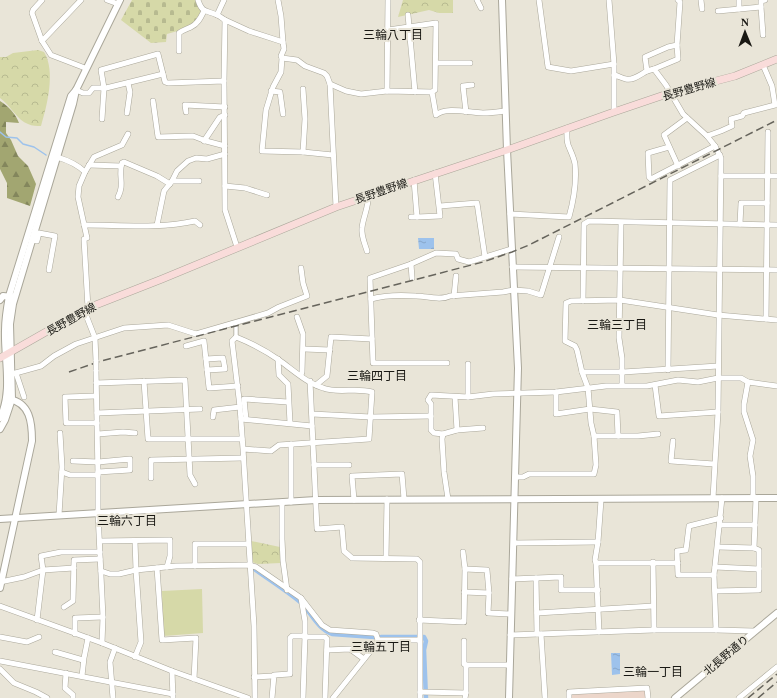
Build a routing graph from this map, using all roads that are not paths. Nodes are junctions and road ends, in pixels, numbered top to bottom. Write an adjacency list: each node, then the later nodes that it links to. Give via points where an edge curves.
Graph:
1 (42, 0): 29 (street, via 32,13)
2 (80, 0): 29 (street)
3 (107, 0): 16 (street)
4 (198, 0): 21 (street, via 200,8)
5 (224, 0): 23 (street)
6 (278, 0): 30 (street)
7 (388, 0): 27 (street)
8 (477, 0): 18 (street)
9 (502, 0): 59 (street)
10 (539, 0): 37 (street, via 548,68 571,71)
11 (609, 0): 37 (street)
12 (678, 0): 31 (street, via 680,2)
13 (701, 0): 19 (street)
14 (739, 0): 20 (street)
15 (765, 0): 17 (street, via 761,1)
16 (119, 2): 39 (street)
17 (761, 7): 20 (street); 28 (street)
18 (482, 8)
19 (702, 9)
20 (740, 9): 22 (street)
21 (204, 11): 23 (street); 32 (street, via 193,26 179,33)
22 (718, 11)
23 (217, 15): 25 (street)
24 (408, 15): 26 (street)
25 (226, 20): 30 (street); 44 (street)
26 (410, 27): 27 (street); 35 (street, via 436,23); 53 (street)
27 (388, 30): 52 (street)
28 (763, 34)
29 (42, 41): 39 (street, via 51,55)
30 (283, 42): 33 (street)
31 (677, 45): 40 (street, via 678,59); 41 (street, via 645,57)
32 (179, 51)
33 (282, 58): 46 (street, via 297,60 324,73); 51 (street, via 280,72)
34 (777, 59): 38 (main road, 長野豊野線)
35 (436, 63): 36 (street); 54 (street, via 435,90)
36 (470, 63)
37 (614, 64): 43 (street)
38 (763, 65): 55 (street); 56 (main road, 長野豊野線, via 735,76)
39 (85, 68): 50 (street)
40 (654, 69): 41 (street); 56 (street)
41 (647, 71): 43 (street, via 632,79)
42 (163, 74): 44 (street, via 165,82 168,83); 45 (street); 48 (street, via 158,54 101,70)
43 (614, 75): 62 (street)
44 (224, 82): 58 (street)
45 (128, 83): 48 (street); 63 (street, via 130,92)
46 (330, 84): 52 (street, via 361,94); 79 (street)
47 (472, 85): 61 (street, via 463,86)
48 (104, 88): 50 (street, via 93,88 89,93); 66 (street)
49 (303, 89): 77 (street)
50 (76, 90): 81 (street); 133 (street, via 71,96)
51 (271, 91): 64 (street, via 280,92); 77 (street, via 266,110 262,151)
52 (387, 91): 53 (street)
53 (415, 92): 54 (street)
54 (432, 92): 61 (street, via 436,115 453,110)
55 (775, 92): 71 (street, via 775,105 744,113 731,119 732,126)
56 (670, 93): 62 (main road, 長野豊野線); 67 (street)
57 (153, 101): 72 (street, via 158,137 193,136)
58 (225, 107): 60 (street, via 186,105); 65 (street)
59 (505, 111): 61 (street); 76 (street)
60 (186, 112)
61 (466, 112)
62 (614, 112): 68 (main road, 長野豊野線)
63 (127, 113)
64 (283, 114)
65 (225, 115): 72 (street, via 220,117); 73 (street)
66 (102, 118)
67 (687, 118): 71 (street); 75 (street, via 664,135)
68 (567, 128): 76 (main road, 長野豊野線); 100 (street, via 568,147 571,149 576,178 569,217)
69 (768, 132): 88 (street)
70 (128, 134): 82 (street, via 122,145 94,157)
71 (707, 136): 74 (street)
72 (204, 141): 73 (street)
73 (225, 146): 78 (street)
74 (715, 146): 80 (street); 84 (street)
75 (669, 147): 84 (street); 84 (street, via 648,153 649,177 651,180)
76 (507, 150): 86 (main road, 長野豊野線); 100 (street)
77 (303, 152): 79 (street)
78 (225, 154): 92 (street, via 188,161 177,171); 93 (street)
79 (333, 155): 99 (street)
80 (720, 155): 87 (street); 104 (street, via 670,180)
81 (57, 157): 85 (street, via 65,159); 113 (street)
82 (89, 165): 83 (street); 85 (street)
83 (121, 166): 92 (street, via 124,162); 96 (street, via 122,187)
84 (678, 166)
85 (85, 172): 108 (street, via 79,186 78,197)
86 (435, 173): 90 (main road, 長野豊野線); 98 (street)
87 (721, 176): 88 (street); 105 (street)
88 (768, 176): 89 (street); 97 (street)
89 (777, 176)
90 (414, 180): 95 (main road, 長野豊野線); 101 (street)
91 (199, 181): 92 (street)
92 (171, 183): 109 (street, via 164,192)
93 (225, 186): 94 (street, via 245,188); 114 (street, via 226,216)
94 (267, 195)
95 (368, 196): 99 (main road, 長野豊野線); 116 (street, via 362,228)
96 (118, 197)
97 (767, 203): 106 (street, via 741,203); 107 (street)
98 (440, 206): 101 (street, via 440,216); 117 (street, via 477,204)
99 (336, 207): 114 (main road, 長野豊野線)
100 (510, 214): 115 (street)
101 (417, 217): 102 (street)
102 (411, 218)
103 (621, 223): 104 (street); 122 (street, via 589,221 584,224); 123 (street)
104 (670, 224): 105 (street); 124 (street)
105 (720, 224): 106 (street); 125 (street)
106 (740, 224): 107 (street)
107 (767, 224): 111 (street); 127 (street)
108 (84, 225): 109 (street); 139 (street, via 87,238 84,239)
109 (157, 225): 110 (street, via 195,221)
110 (200, 225)
111 (777, 225)
112 (558, 237): 120 (street)
113 (32, 240): 126 (street, via 36,241 39,233 54,236); 133 (street)
114 (237, 247): 139 (main road, 長野豊野線)
115 (511, 249): 117 (street); 119 (street)
116 (367, 251)
117 (485, 257): 118 (street, via 469,262 458,259 456,254 436,253)
118 (411, 264): 130 (street); 134 (street, via 370,278)
119 (512, 267): 120 (street); 131 (street)
120 (549, 267): 122 (street); 131 (street, via 541,295)
121 (301, 268): 144 (street, via 308,296)
122 (584, 268): 123 (street); 137 (street)
123 (621, 268): 124 (street); 136 (street)
124 (670, 269): 125 (street); 138 (street)
125 (719, 269): 127 (street); 140 (street)
126 (49, 270)
127 (766, 270): 128 (street); 142 (street)
128 (777, 270)
129 (456, 276): 132 (street)
130 (412, 278)
131 (513, 290): 132 (street); 177 (street)
132 (454, 296): 134 (street)
133 (12, 297): 135 (street, via 3,296); 151 (street)
134 (371, 298): 147 (street)
135 (0, 300)
136 (620, 300): 137 (street); 138 (street); 162 (street, via 618,338)
137 (583, 301): 161 (street, via 566,303 564,341 575,346)
138 (669, 307): 140 (street); 160 (street)
139 (86, 309): 146 (street); 151 (main road, 長野豊野線)
140 (718, 315): 142 (street); 158 (street)
141 (297, 317): 149 (street, via 303,334)
142 (766, 319): 143 (street)
143 (777, 320)
144 (236, 323): 145 (street); 146 (street, via 196,334 168,325 124,328)
145 (236, 337): 153 (street, via 232,340); 154 (street)
146 (95, 338): 163 (street, via 76,344 41,366); 169 (street, bridge)
147 (372, 339): 150 (street, via 331,337); 156 (street, via 373,363)
148 (186, 346): 152 (street, via 204,341)
149 (304, 349): 150 (street); 164 (street)
150 (330, 350): 170 (street, via 327,376)
151 (5, 356): 163 (street); 182 (street)
152 (206, 359): 155 (street); 159 (street)
153 (234, 359): 155 (street); 173 (street)
154 (278, 359): 164 (street); 183 (street, via 279,375 288,384)
155 (224, 360): 159 (street, via 224,369)
156 (447, 363)
157 (468, 364): 181 (street)
158 (718, 366): 160 (street); 165 (street)
159 (207, 370): 173 (street, via 209,388)
160 (668, 370): 162 (street)
161 (582, 372): 162 (street); 175 (street)
162 (623, 372): 171 (street)
163 (14, 374): 179 (street); 182 (street)
164 (301, 375): 167 (street)
165 (718, 378): 168 (street, via 741,378); 172 (street, via 698,382 678,380); 189 (street)
166 (144, 381): 169 (street); 186 (street, via 185,380); 188 (street)
167 (310, 381): 170 (street); 191 (street)
168 (748, 382): 174 (street); 230 (street, via 744,412 753,440 750,456)
169 (96, 383): 178 (street)
170 (316, 385): 194 (street, via 334,391 362,389 372,392)
171 (622, 385): 172 (street); 175 (street)
172 (655, 385): 189 (street, via 659,416)
173 (238, 386): 184 (street)
174 (777, 386)
175 (588, 388): 176 (street); 187 (street)
176 (556, 392): 177 (street); 187 (street, via 556,414)
177 (518, 393): 181 (street); 225 (street)
178 (96, 396): 190 (street); 197 (street, via 64,398 66,423)
179 (24, 397)
180 (455, 397): 181 (street); 192 (street, via 431,395 428,400 431,404); 202 (street)
181 (468, 397)
182 (10, 399): 195 (street); 201 (street); 244 (street, via 23,404 32,429)
183 (288, 402): 196 (street, via 244,398); 198 (street)
184 (240, 407): 193 (street, via 214,410); 196 (street)
185 (200, 409): 186 (street)
186 (186, 410): 188 (street); 210 (street)
187 (590, 410): 208 (street); 209 (street, via 617,412)
188 (147, 411): 190 (street); 210 (street, via 148,439)
189 (718, 412): 221 (street)
190 (97, 413): 197 (street)
191 (312, 414): 194 (street); 199 (street)
192 (431, 416): 194 (street); 206 (street, via 431,430)
193 (213, 417)
194 (371, 417): 213 (street, via 369,440)
195 (0, 418)
196 (244, 419): 198 (street); 211 (street)
197 (97, 423): 205 (street)
198 (290, 423): 199 (street)
199 (312, 426): 213 (street)
200 (483, 428): 202 (street)
201 (0, 429)
202 (456, 430): 206 (street)
203 (135, 433): 205 (street)
204 (60, 434): 223 (street)
205 (98, 434): 219 (street)
206 (443, 434): 233 (street)
207 (658, 434): 209 (street)
208 (594, 436): 209 (street); 225 (street, via 594,474 529,474)
209 (618, 436)
210 (188, 439): 211 (street); 216 (street)
211 (242, 439): 215 (street)
212 (673, 441): 221 (street, via 671,461)
213 (313, 443): 214 (street); 222 (street)
214 (291, 444): 215 (street, via 279,445 272,451); 240 (street)
215 (243, 449): 217 (street)
216 (189, 458): 217 (street); 226 (street, via 151,460); 227 (street, via 190,474)
217 (243, 458): 241 (street)
218 (73, 461): 219 (street)
219 (98, 462): 224 (street); 224 (street, via 130,459 130,470)
220 (349, 464): 222 (street)
221 (714, 464): 228 (street)
222 (314, 465): 234 (street)
223 (62, 472): 224 (street, via 70,475); 243 (street)
224 (98, 473): 242 (street)
225 (515, 477): 237 (street)
226 (151, 478)
227 (195, 484)
228 (713, 498): 229 (street); 238 (street)
229 (722, 498): 230 (street); 245 (street)
230 (755, 498): 231 (street); 248 (street)
231 (777, 498)
232 (387, 499): 235 (street); 236 (street); 258 (street)
233 (448, 499): 236 (street); 237 (street)
234 (316, 500): 235 (street); 240 (street); 258 (street, via 317,529 342,527 344,551 348,556)
235 (354, 500): 236 (street, via 352,476 402,474)
236 (404, 500)
237 (515, 500): 238 (street); 252 (street)
238 (600, 500): 251 (street)
239 (282, 502): 240 (street); 241 (street); 278 (street, via 283,561)
240 (291, 502)
241 (246, 504): 242 (street); 253 (street)
242 (98, 513): 243 (street); 249 (street)
243 (59, 515): 244 (street)
244 (16, 518): 246 (street); 277 (street)
245 (721, 518): 247 (street); 262 (street, via 689,526 686,550 676,551)
246 (0, 519)
247 (720, 525): 248 (street); 254 (street)
248 (755, 525): 255 (street)
249 (100, 541): 250 (street); 256 (street)
250 (135, 541): 265 (street, via 170,540); 272 (street)
251 (598, 542): 252 (street); 261 (street)
252 (514, 543): 276 (street)
253 (248, 544): 263 (street); 264 (street, via 195,544)
254 (718, 547): 255 (street); 266 (street)
255 (754, 548): 270 (street, via 759,550)
256 (100, 552): 259 (street); 271 (street, via 61,552 41,556)
257 (463, 552): 269 (street)
258 (386, 558): 293 (street, via 417,559 420,562)
259 (100, 559): 267 (street, via 74,560); 273 (street)
260 (653, 562): 261 (street); 262 (street); 285 (street)
261 (596, 563): 279 (street)
262 (678, 563): 274 (street, via 678,575)
263 (249, 565): 264 (street); 278 (street, via 256,567); 324 (street)
264 (195, 566): 265 (street)
265 (167, 567): 268 (street)
266 (715, 567): 270 (street); 274 (street)
267 (74, 568): 271 (street); 286 (street, via 74,601)
268 (157, 568): 272 (street); 325 (street, via 162,640 196,638)
269 (465, 569): 281 (street); 282 (street, via 487,570)
270 (759, 569): 280 (street, via 759,590)
271 (43, 570): 277 (street); 292 (street)
272 (136, 570): 273 (street, via 114,574); 312 (street, via 141,642)
273 (101, 571): 291 (street)
274 (714, 575): 280 (street)
275 (536, 578): 276 (street); 279 (street, via 561,577 561,590); 288 (street)
276 (512, 579): 290 (street)
277 (0, 584)
278 (287, 590): 283 (street)
279 (598, 590): 287 (street)
280 (715, 591): 295 (street)
281 (464, 592): 282 (street); 293 (street, via 464,622)
282 (489, 593): 290 (street, via 488,613)
283 (301, 601): 301 (street); 306 (street, via 322,625 330,630 373,633)
284 (0, 606): 292 (street)
285 (653, 606): 287 (street); 294 (street)
286 (64, 607)
287 (598, 610): 288 (street); 297 (street)
288 (537, 613): 299 (street)
289 (777, 613): 296 (street, 北長野通り)
290 (510, 614): 300 (street)
291 (102, 617): 298 (street, via 75,618); 308 (street)
292 (36, 620): 298 (street)
293 (419, 620): 305 (street)
294 (654, 630): 295 (street); 297 (street)
295 (716, 630): 296 (street)
296 (754, 631): 344 (street, 北長野通り)
297 (599, 632): 299 (street)
298 (75, 634): 304 (street)
299 (539, 634): 300 (street); 341 (street)
300 (510, 635): 317 (street)
301 (305, 636): 310 (street, via 325,637); 323 (street, via 290,638 290,674); 336 (street)
302 (0, 637): 303 (street, via 27,642)
303 (39, 637)
304 (88, 638): 308 (street); 314 (street)
305 (419, 638): 306 (street); 327 (street)
306 (378, 640): 313 (street)
307 (464, 641): 316 (street)
308 (102, 643): 309 (street)
309 (116, 648): 312 (street); 326 (street, via 110,662)
310 (327, 650): 313 (street, via 350,649); 337 (street)
311 (55, 652): 314 (street)
312 (135, 657): 320 (street)
313 (364, 659): 338 (street)
314 (84, 660): 322 (street)
315 (0, 661): 321 (street)
316 (466, 665): 317 (street); 329 (street)
317 (509, 665): 340 (street)
318 (777, 667): 345 (street)
319 (0, 670): 330 (street, via 14,683)
320 (172, 671): 325 (street); 328 (street)
321 (66, 673): 322 (street); 331 (street, via 65,688 74,695)
322 (82, 676): 326 (street)
323 (273, 676): 324 (street); 335 (street)
324 (254, 677): 334 (street)
325 (194, 679): 333 (street)
326 (112, 682): 328 (street); 332 (street)
327 (424, 692): 329 (street); 339 (street)
328 (173, 696)
329 (466, 696)
330 (47, 698)
331 (73, 698)
332 (113, 698)
333 (248, 698)
334 (255, 698)
335 (272, 698)
336 (303, 698)
337 (325, 698)
338 (333, 698)
339 (420, 698)
340 (509, 698)
341 (545, 698)
342 (570, 698): 343 (street, via 569,692 647,688)
343 (648, 698)
344 (676, 698)
345 (739, 698)

